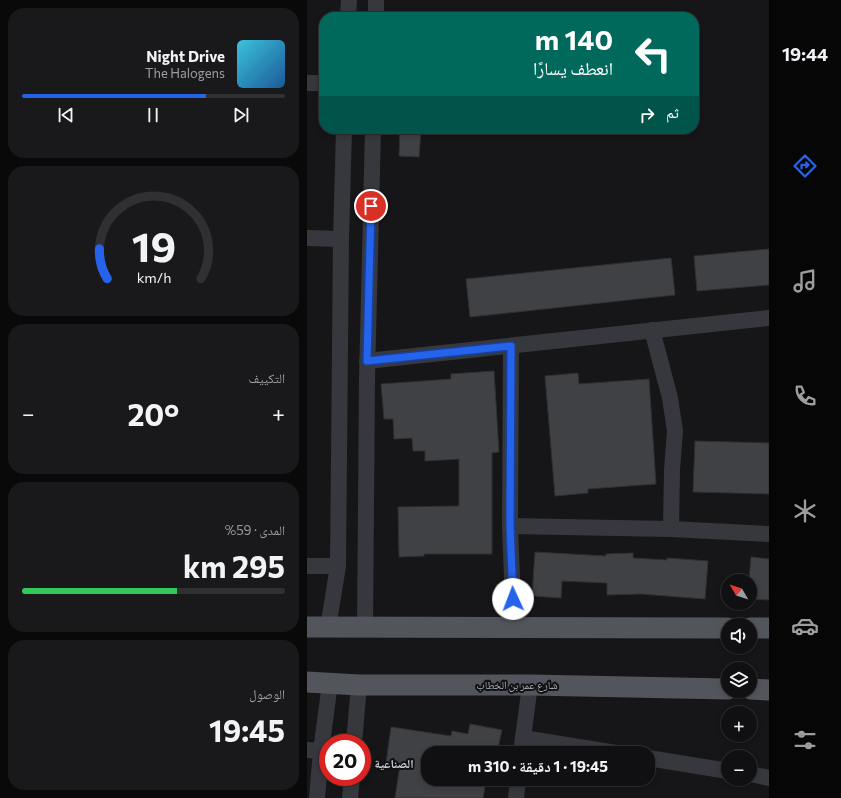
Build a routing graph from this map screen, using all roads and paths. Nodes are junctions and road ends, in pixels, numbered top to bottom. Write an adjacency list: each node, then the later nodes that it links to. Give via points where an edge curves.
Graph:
1 (349, 0): 3 (street)
2 (376, 0): 4 (street)
3 (348, 12)
4 (376, 12)
5 (307, 83): 6 (street)
6 (319, 83)
7 (344, 134): 10 (street)
8 (373, 134): 14 (street)
9 (307, 238): 10 (street)
10 (341, 239): 19 (street)
11 (769, 318): 12 (street)
12 (652, 330): 13 (street); 16 (street, via 670,398 675,431)
13 (511, 346): 14 (street); 15 (street)
14 (367, 361): 22 (street)
15 (510, 526): 16 (street); 23 (street)
16 (671, 530): 17 (street)
17 (769, 534)
18 (307, 566): 19 (street)
19 (338, 566): 21 (street)
20 (307, 627): 21 (main road)
21 (328, 628): 22 (main road)
22 (365, 628): 23 (main road)
23 (514, 628): 24 (main road)
24 (721, 628)
25 (757, 628): 26 (main road)
26 (769, 628)
27 (307, 682): 28 (main road, شارع عمر بن الخطاب)
28 (330, 683): 29 (main road, شارع عمر بن الخطاب); 36 (street)
29 (359, 685): 30 (main road, شارع عمر بن الخطاب); 34 (street)
30 (530, 685): 31 (main road, شارع عمر بن الخطاب); 35 (street)
31 (721, 689)
32 (757, 689): 33 (main road)
33 (769, 690)
34 (355, 734)
35 (522, 746)
36 (314, 750): 43 (street)
37 (655, 759): 38 (street)
38 (721, 770)
39 (757, 775): 40 (street)
40 (769, 778)
41 (351, 786): 44 (street)
42 (517, 786): 45 (street)
43 (317, 798)
44 (350, 798)
45 (516, 798)

